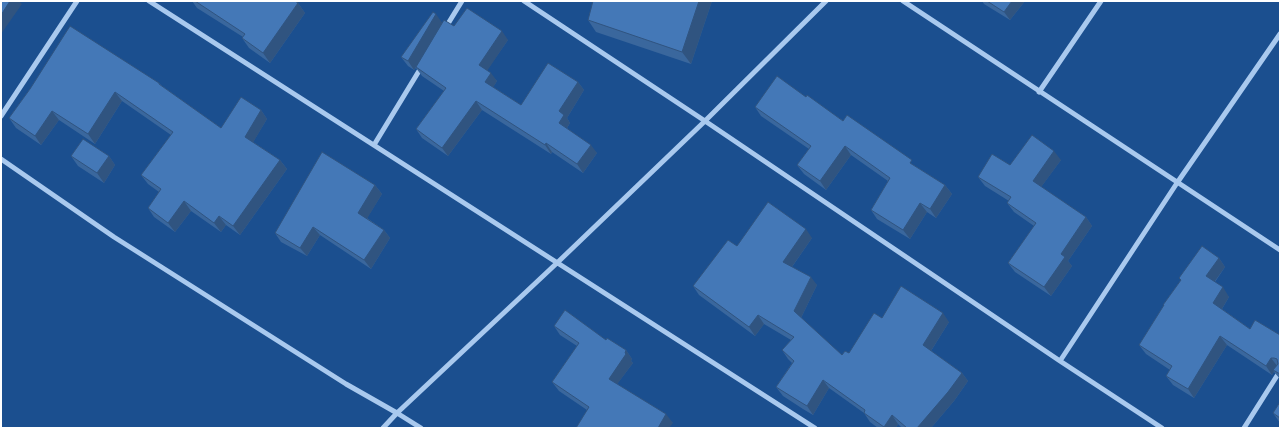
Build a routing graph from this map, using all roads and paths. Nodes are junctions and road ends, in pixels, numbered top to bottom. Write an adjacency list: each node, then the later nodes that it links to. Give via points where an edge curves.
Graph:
1 (77, 1): 12 (street)
2 (149, 1): 14 (street)
3 (462, 1): 9 (street)
4 (524, 1): 13 (street)
5 (826, 1): 13 (street)
6 (903, 1): 11 (street)
7 (1101, 1): 11 (street)
8 (1280, 34): 16 (street)
9 (441, 35)
10 (426, 60): 14 (street)
11 (1039, 92): 16 (street)
12 (1, 116)
13 (704, 121): 18 (street); 19 (street)
14 (374, 145): 18 (street)
15 (1, 158): 21 (street, via 114,237 346,384)
16 (1177, 183): 17 (street); 19 (street)
17 (1280, 250)
18 (558, 262): 21 (street); 24 (street)
19 (1060, 361): 25 (street)
20 (1280, 371): 26 (street)
21 (397, 412): 22 (street); 23 (street)
22 (383, 428)
23 (421, 428)
24 (815, 428)
25 (1162, 428)
26 (1244, 428)

